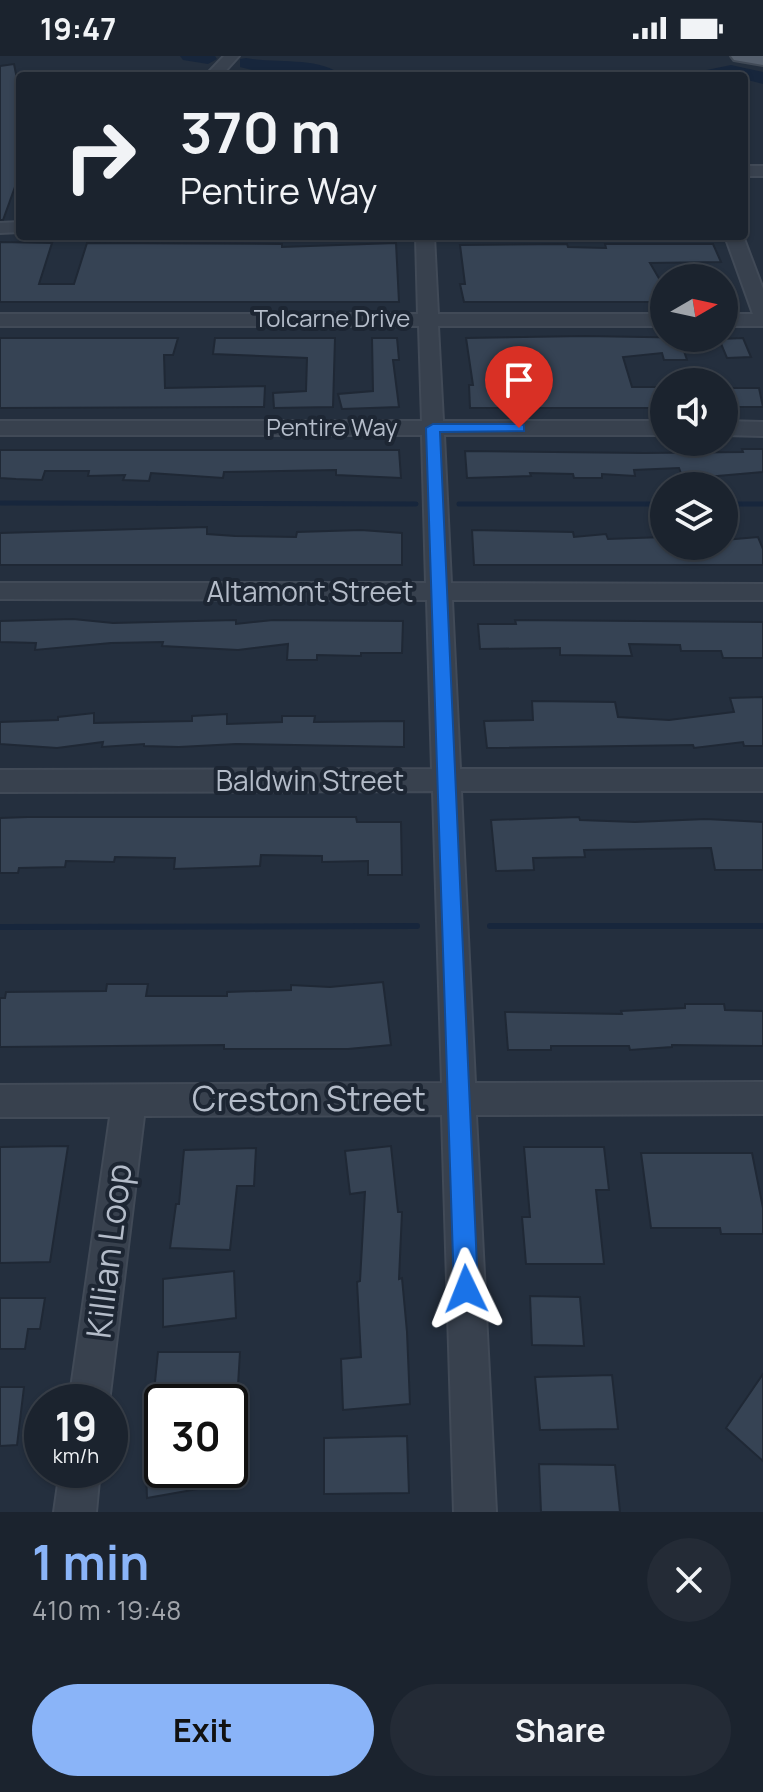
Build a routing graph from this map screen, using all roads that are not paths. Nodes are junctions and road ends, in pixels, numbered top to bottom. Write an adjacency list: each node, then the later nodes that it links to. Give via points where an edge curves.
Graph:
1 (232, 56): 4 (street)
2 (741, 56): 3 (main road)
3 (763, 59)
4 (217, 72)
5 (425, 240): 8 (street)
6 (735, 240): 7 (street)
7 (763, 318): 9 (street)
8 (428, 319): 10 (street, Tolcarne Drive); 11 (street, Tolcarne Drive); 13 (street)
9 (738, 319)
10 (0, 320)
11 (650, 320)
12 (0, 428): 13 (street, Pentire Way)
13 (433, 428): 14 (street, Pentire Way); 18 (street)
14 (650, 428)
15 (738, 428): 16 (street)
16 (763, 429)
17 (0, 591): 18 (street, Altamont Street)
18 (439, 592): 19 (street, Altamont Street); 20 (street)
19 (763, 592)
20 (446, 780): 21 (street, Baldwin Street); 22 (street, Baldwin Street); 23 (street)
21 (763, 780)
22 (0, 781)
23 (459, 1098): 24 (street, Creston Street); 25 (street, Creston Street); 30 (street)
24 (763, 1098)
25 (129, 1100): 26 (street, Creston Street); 27 (street, Killian Loop)
26 (0, 1101)
27 (91, 1384)
28 (78, 1488): 29 (street)
29 (75, 1512)
30 (475, 1512)

